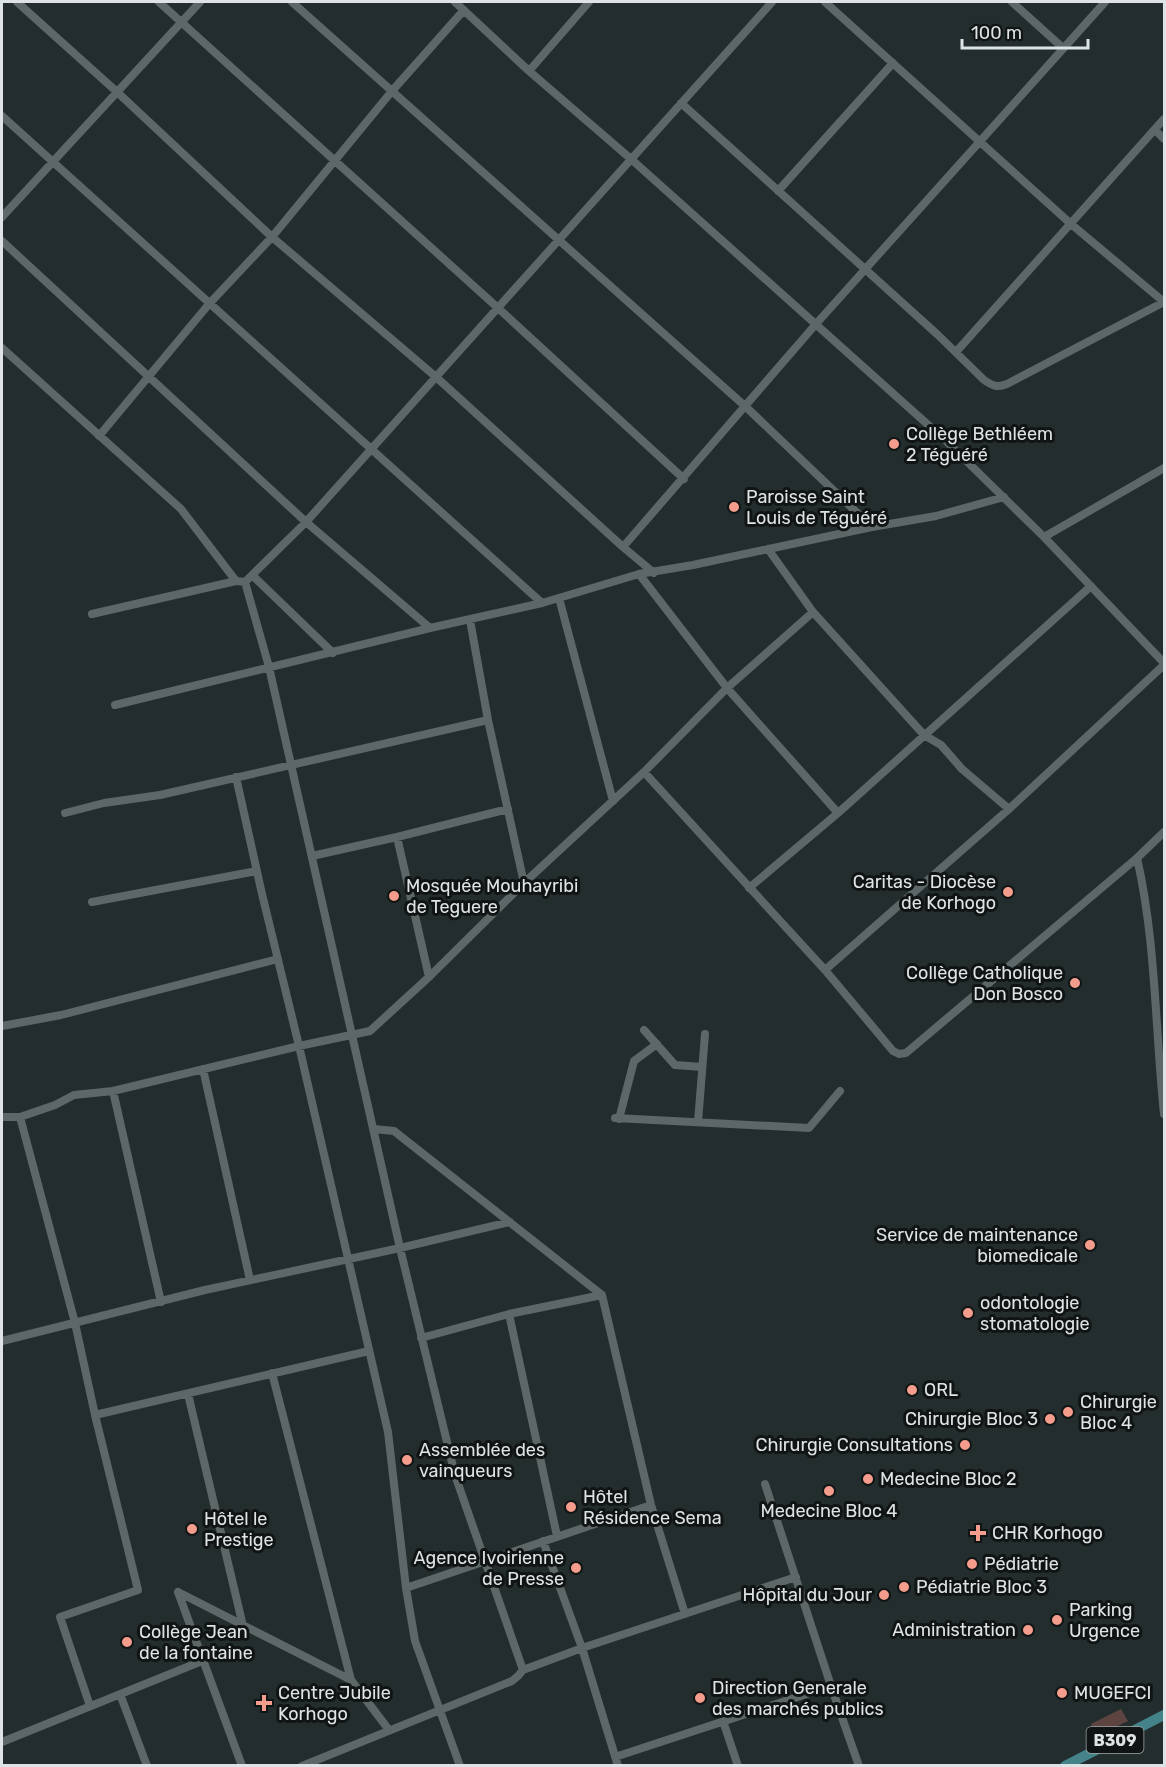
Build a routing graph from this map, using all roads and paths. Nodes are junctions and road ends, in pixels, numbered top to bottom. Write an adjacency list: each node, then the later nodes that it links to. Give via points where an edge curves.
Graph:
1 (17, 2): 16 (street)
2 (159, 2): 12 (street)
3 (200, 2): 12 (street)
4 (292, 2): 17 (street)
5 (455, 2): 11 (street)
6 (590, 2): 15 (street)
7 (772, 2): 18 (street)
8 (825, 2): 14 (street)
9 (1012, 2): 13 (street)
10 (1105, 2): 13 (street)
11 (465, 10): 15 (street); 17 (street)
12 (182, 22): 16 (street); 25 (street)
13 (1063, 48): 23 (street)
14 (893, 63): 23 (street); 27 (street)
15 (530, 71): 24 (street)
16 (116, 91): 26 (street); 30 (street)
17 (392, 91): 25 (street); 31 (street)
18 (681, 103): 24 (street); 27 (street)
19 (2, 116): 26 (street)
20 (1164, 119): 21 (street)
21 (1155, 130): 22 (street); 29 (street)
22 (1164, 139)
23 (980, 141): 29 (street); 33 (street)
24 (631, 159): 31 (street); 37 (street)
25 (335, 161): 30 (street); 36 (street)
26 (53, 162): 28 (street); 35 (street)
27 (778, 191): 33 (street)
28 (2, 218)
29 (1071, 224): 34 (street); 39 (street)
30 (272, 237): 35 (street); 41 (street)
31 (559, 239): 36 (street); 42 (street)
32 (2, 241): 40 (street)
33 (865, 270): 37 (street); 39 (street)
34 (1164, 302): 39 (street, via 999,387 984,380)
35 (209, 304): 40 (street); 44 (street)
36 (498, 308): 41 (street); 46 (street)
37 (816, 324): 42 (street); 47 (street)
38 (2, 348): 43 (street)
39 (956, 352)
40 (148, 376): 43 (street); 48 (street)
41 (436, 376): 44 (street); 51 (street)
42 (746, 407): 46 (street); 49 (street)
43 (99, 436): 56 (street, via 182,509)
44 (371, 449): 48 (street); 59 (street)
45 (1164, 468): 50 (street)
46 (684, 478): 51 (street)
47 (1004, 497): 49 (street, via 936,516); 50 (street)
48 (306, 522): 55 (street); 63 (street)
49 (872, 527): 52 (street)
50 (1044, 537): 57 (street)
51 (623, 547): 53 (street)
52 (768, 549): 53 (street); 60 (street)
53 (654, 573): 54 (street)
54 (639, 574): 58 (street); 67 (street)
55 (252, 575): 56 (street); 64 (street)
56 (240, 581): 61 (street); 66 (street)
57 (1091, 586): 65 (street); 70 (street)
58 (559, 598): 59 (street); 74 (street)
59 (542, 603): 62 (street)
60 (813, 612): 67 (street); 70 (street)
61 (92, 614)
62 (470, 621): 63 (street); 69 (street)
63 (430, 628): 64 (street)
64 (333, 653): 66 (street)
65 (1164, 664): 76 (street)
66 (269, 668): 68 (street); 71 (street)
67 (727, 688): 72 (street); 78 (street)
68 (116, 705)
69 (488, 720): 71 (street); 75 (street)
70 (924, 735): 76 (street, via 941,745 962,769); 78 (street)
71 (292, 765): 73 (street); 81 (street)
72 (644, 772): 74 (street); 85 (street)
73 (236, 777): 77 (street); 83 (street)
74 (613, 801): 84 (street)
75 (508, 809): 80 (street); 84 (street)
76 (1009, 809): 88 (street)
77 (65, 813)
78 (838, 813): 85 (street)
79 (1164, 832): 82 (street)
80 (397, 837): 81 (street); 89 (street)
81 (312, 856): 92 (street)
82 (1137, 858): 88 (street, via 903,1054 893,1051); 98 (street, via 1149,920)
83 (256, 870): 86 (street); 87 (street)
84 (524, 883): 89 (street)
85 (749, 888): 88 (street)
86 (92, 902)
87 (278, 959): 90 (street, via 61,1015); 95 (street)
88 (825, 970)
89 (429, 977): 92 (street, via 370,1031)
90 (2, 1026)
91 (644, 1030): 94 (street)
92 (351, 1034): 95 (street); 105 (street)
93 (705, 1034): 96 (street)
94 (657, 1044): 96 (street, via 675,1065); 104 (street, via 634,1061 617,1118)
95 (299, 1046): 97 (street); 108 (street)
96 (702, 1067): 104 (street)
97 (203, 1069): 99 (street); 109 (street)
98 (1162, 1078): 101 (street)
99 (113, 1091): 103 (street, via 74,1095); 111 (street)
100 (840, 1092): 104 (street, via 809,1128)
101 (1164, 1114)
102 (2, 1117): 103 (street)
103 (20, 1117): 113 (street)
104 (698, 1122)
105 (374, 1129): 106 (street, via 394,1131); 107 (street)
106 (510, 1222): 107 (street); 110 (street)
107 (400, 1248): 108 (street); 114 (street)
108 (349, 1258): 109 (street); 116 (street)
109 (250, 1280): 111 (street)
110 (602, 1295): 112 (street); 121 (street)
111 (161, 1302): 113 (street)
112 (509, 1314): 114 (street); 122 (street)
113 (75, 1323): 115 (street); 119 (street)
114 (421, 1338): 124 (street, via 455,1475)
115 (2, 1341)
116 (369, 1351): 117 (street); 126 (street, via 388,1432)
117 (272, 1373): 118 (street); 132 (street)
118 (188, 1394): 119 (street); 128 (street)
119 (95, 1415): 135 (street, via 138,1590 60,1617)
120 (765, 1484): 125 (street)
121 (651, 1504): 122 (street); 127 (street)
122 (557, 1536): 123 (street)
123 (543, 1541): 124 (street); 129 (street)
124 (484, 1561): 126 (street); 131 (street)
125 (796, 1577): 127 (street); 133 (street)
126 (406, 1588): 136 (street, via 415,1641)
127 (685, 1614): 129 (street)
128 (243, 1626): 130 (street, via 178,1592); 132 (street)
129 (582, 1648): 131 (street); 141 (street)
130 (202, 1661): 134 (street); 143 (street)
131 (524, 1670): 136 (street, via 512,1681)
132 (351, 1680): 139 (street)
133 (831, 1686): 138 (street); 147 (street)
134 (120, 1694): 135 (street); 142 (street)
135 (90, 1706): 140 (street)
136 (440, 1709): 139 (street); 145 (street)
137 (1164, 1715): 148 (main road, B309)
138 (723, 1721): 141 (street); 146 (street)
139 (389, 1730): 144 (street)
140 (2, 1742)
141 (617, 1761)
142 (147, 1766)
143 (242, 1766)
144 (302, 1766)
145 (460, 1766)
146 (738, 1766)
147 (859, 1766)
148 (1065, 1766)

